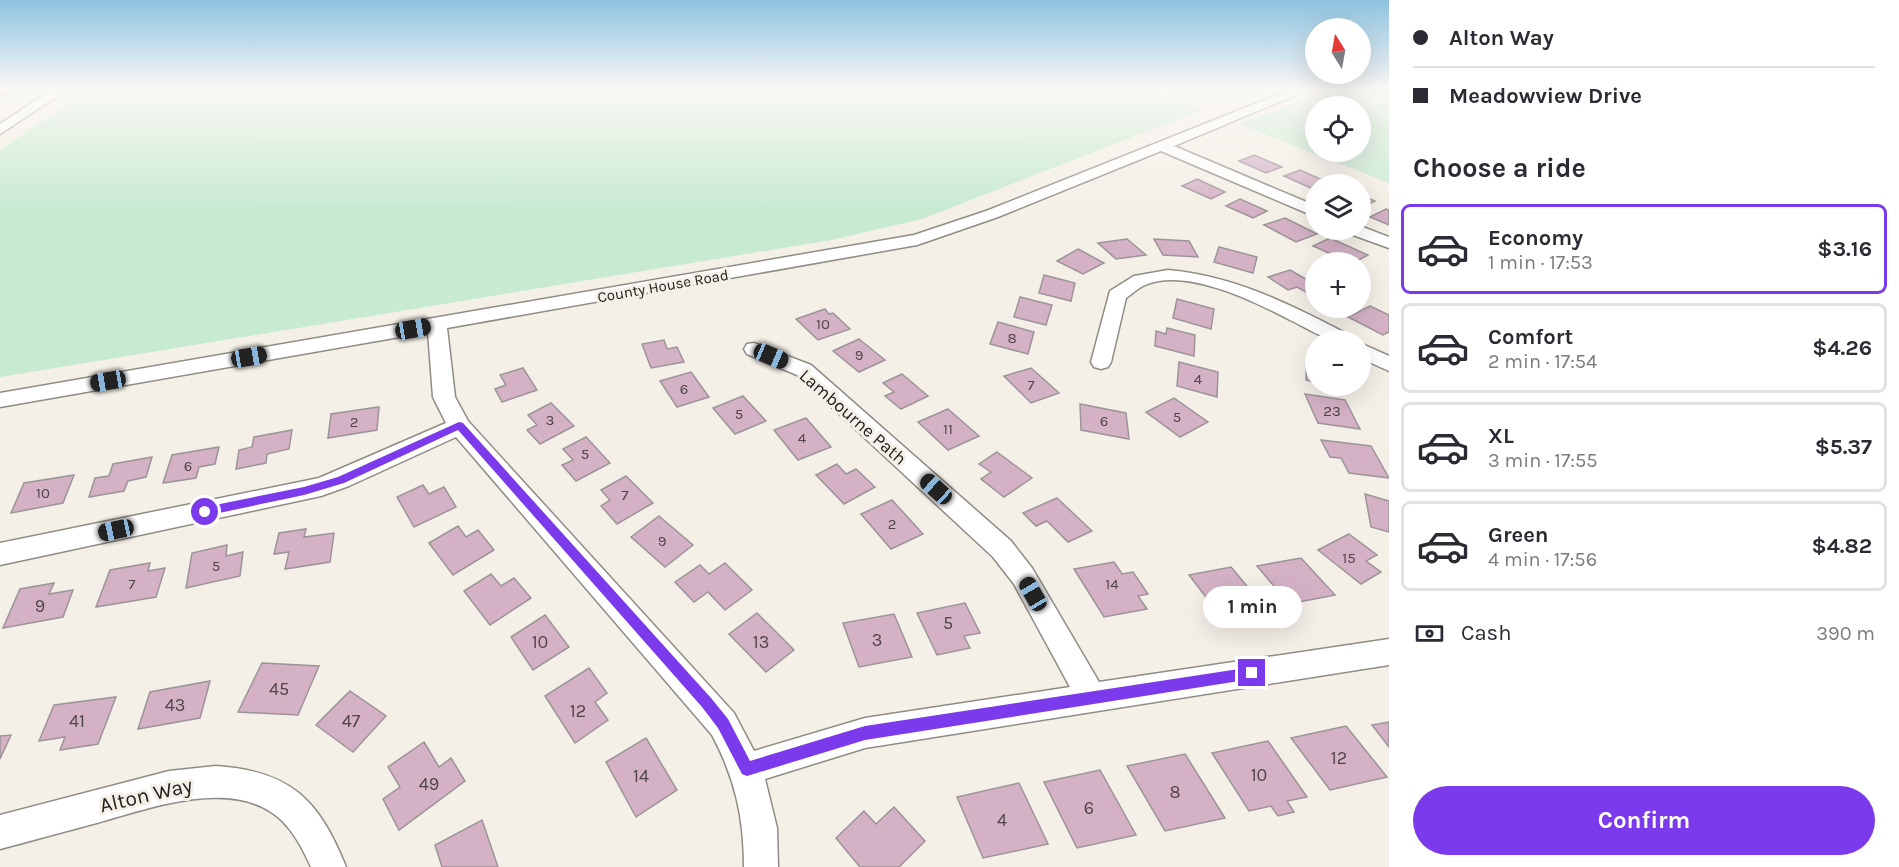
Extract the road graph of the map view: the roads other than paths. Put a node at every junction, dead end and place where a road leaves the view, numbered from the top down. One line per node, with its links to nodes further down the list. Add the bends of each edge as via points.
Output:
1 (1202, 129): 2 (street, County House Road)
2 (1161, 146): 3 (street); 6 (street, County House Road, via 983,218 917,240)
3 (1305, 207)
4 (1371, 236): 5 (street)
5 (1389, 243)
6 (437, 325): 12 (street, County House Road); 13 (street, via 444,397)
7 (1324, 330): 10 (street, via 1233,287 1201,279 1158,277 1133,283 1117,295)
8 (754, 349): 16 (street, Lambourne Path, via 804,370 1002,549 1023,576)
9 (1371, 355): 11 (street)
10 (1101, 362)
11 (1389, 364)
12 (0, 399)
13 (459, 426): 14 (street, via 321,487); 17 (street, via 723,723)
14 (0, 554)
15 (1389, 652): 16 (street)
16 (1092, 698): 17 (street, via 865,733)
17 (747, 769): 20 (street, via 762,838)
18 (0, 832): 19 (street, Alton Way, via 181,785 242,784 266,791 295,811)
19 (329, 867)
20 (761, 867)

